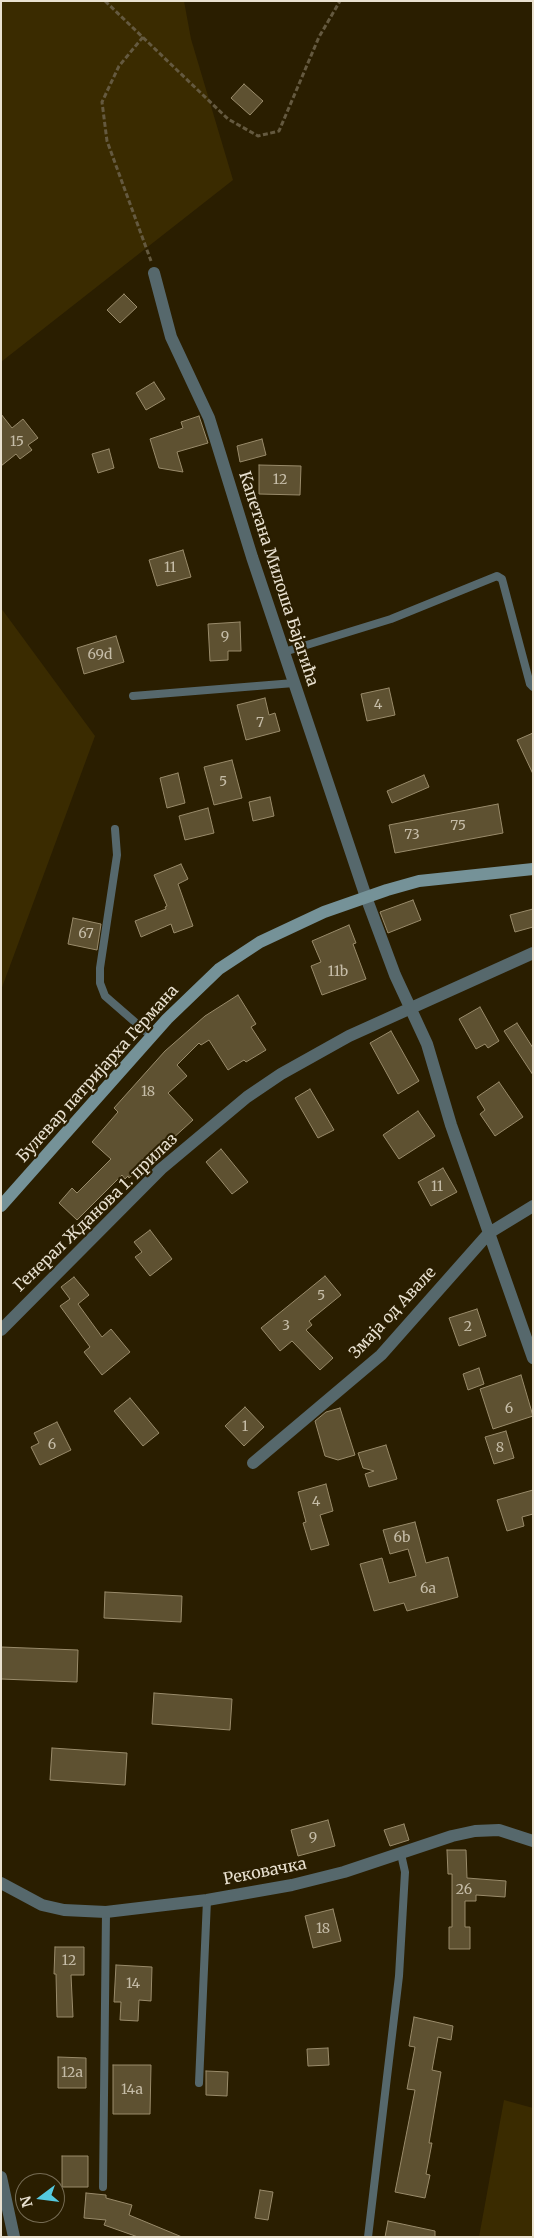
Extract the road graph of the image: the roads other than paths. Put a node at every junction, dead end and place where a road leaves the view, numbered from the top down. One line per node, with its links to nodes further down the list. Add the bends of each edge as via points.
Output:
1 (154, 273): 2 (street, Капетана Милоша Бајагића, via 171,337 209,418)
2 (284, 652): 3 (street, Капетана Милоша Бајагића); 4 (lane, via 391,619 497,576 502,579)
3 (294, 683): 5 (lane); 8 (street, Капетана Милоша Бајагића)
4 (533, 687)
5 (133, 696)
6 (115, 829): 11 (lane, via 117,855 100,983 105,996)
7 (533, 869): 8 (main road, Булевар патријарха Германа, via 419,881)
8 (366, 897): 10 (street, Капетана Милоша Бајагића); 11 (main road, Булевар патријарха Германа, via 324,912 260,942 219,969)
9 (533, 953): 10 (street, Генерал Жданова 1. прилаз)
10 (410, 1008): 14 (street, Капетана Милоша Бајагића, via 429,1050); 15 (street, Генерал Жданова 1. прилаз, via 349,1036 281,1074 218,1120 160,1169)
11 (150, 1036): 12 (main road, Булевар патријарха Германа)
12 (1, 1206)
13 (533, 1206): 14 (street, Змаја од Авале)
14 (489, 1234): 16 (street, Капетана Милоша Бајагића); 17 (street, Змаја од Авале, via 380,1355)
15 (1, 1330)
16 (533, 1358)
17 (253, 1462)
18 (533, 1841): 19 (street, Рековачка, via 499,1830 475,1832 452,1836)
19 (401, 1854): 21 (street, Рековачка, via 292,1885); 27 (lane, via 405,1872 399,1976)
20 (1, 1883): 22 (street, Рековачка, via 42,1904 64,1910)
21 (207, 1900): 22 (street, Рековачка); 23 (lane)
22 (106, 1912): 25 (lane)
23 (199, 2084)
24 (1, 2176): 26 (street)
25 (103, 2187)
26 (14, 2237)
27 (368, 2237)

